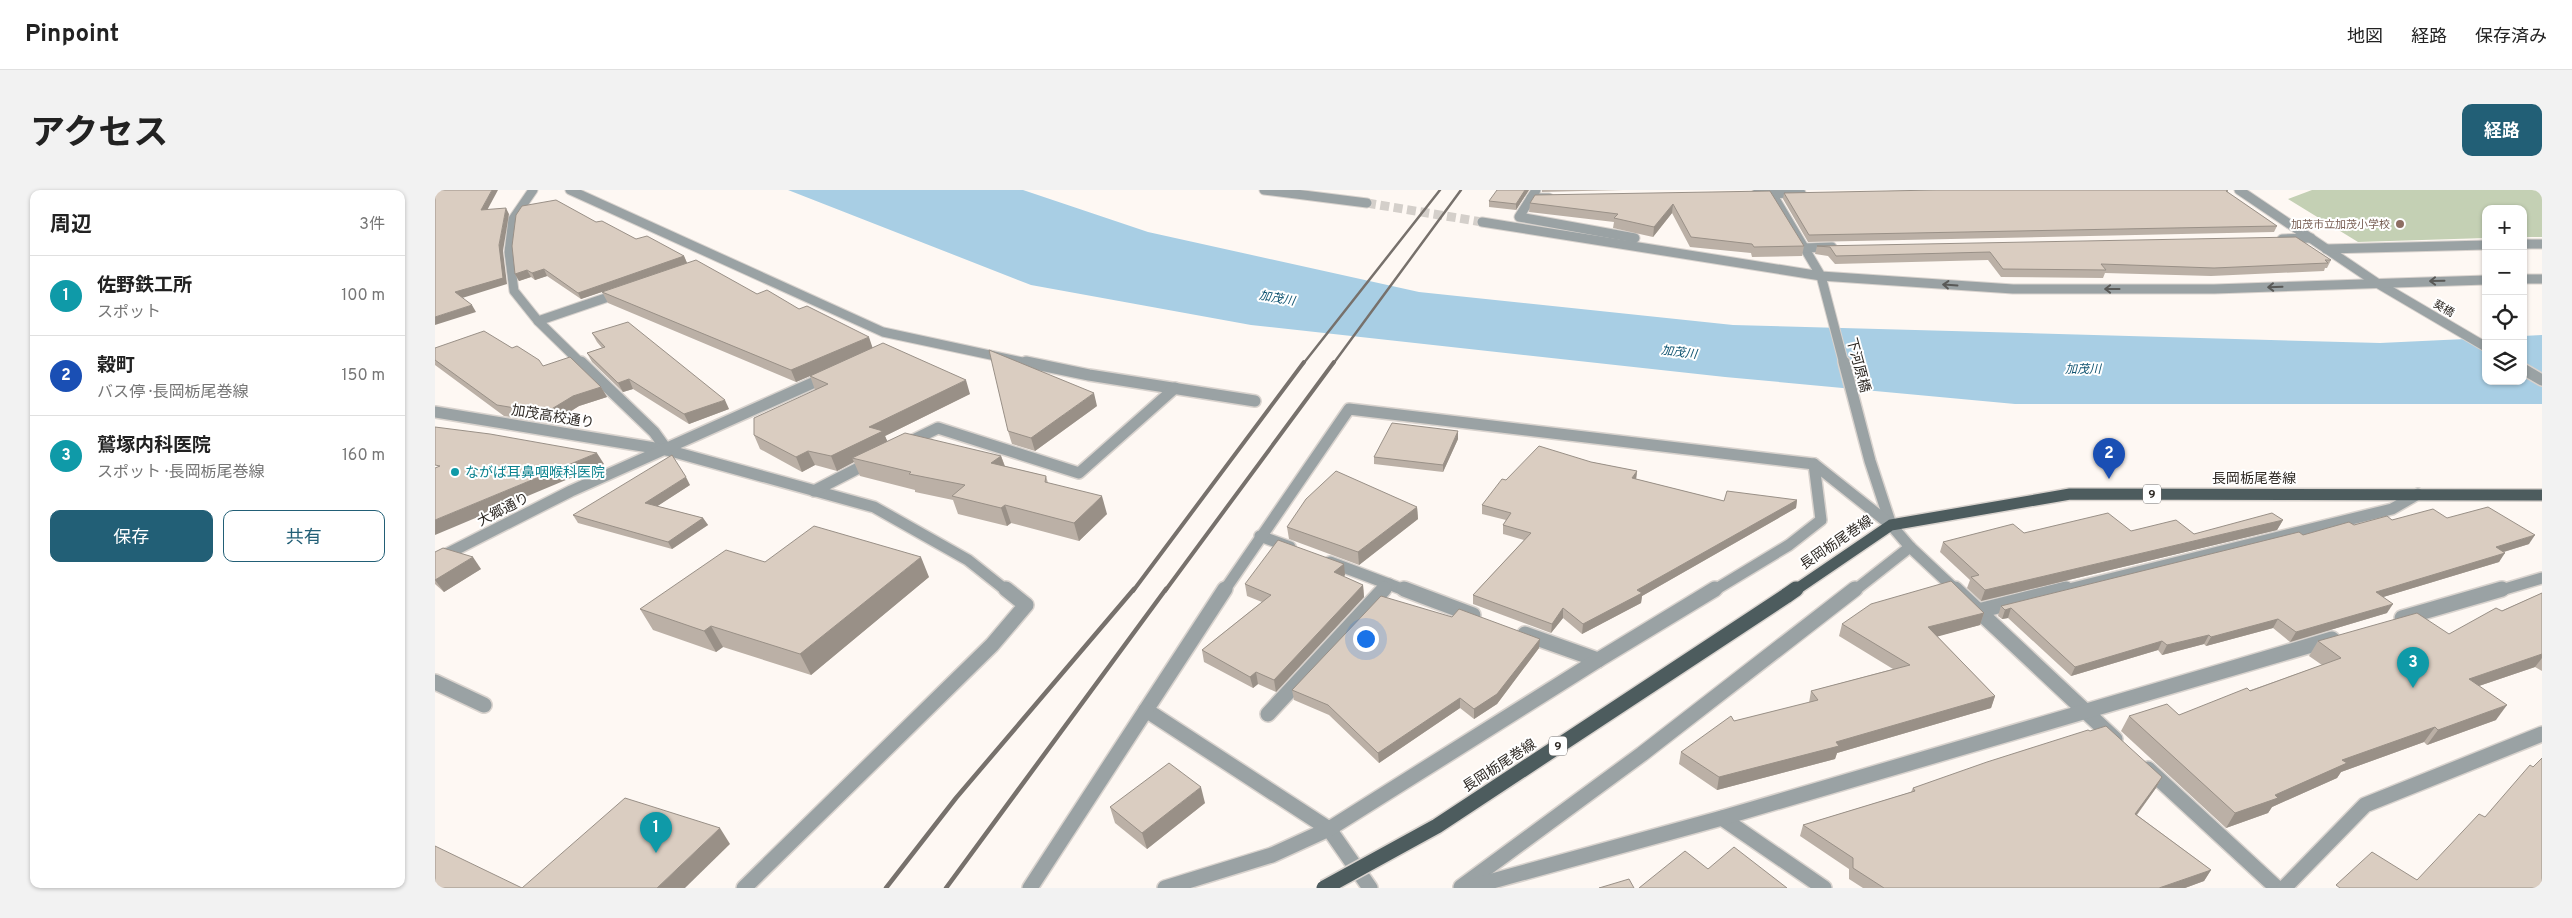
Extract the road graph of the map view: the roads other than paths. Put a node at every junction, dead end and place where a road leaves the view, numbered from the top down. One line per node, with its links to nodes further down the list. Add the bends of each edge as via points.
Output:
1 (533, 190): 30 (street, via 513,219 509,252 514,291)
2 (570, 190): 9 (street)
3 (1264, 190): 11 (street)
4 (2239, 190): 13 (street, 葵橋)
5 (1771, 192): 6 (street); 8 (street); 19 (street, 下河原橋)
6 (1812, 193)
7 (1533, 194): 10 (street); 21 (street, via 1519,217 1669,244)
8 (1743, 194)
9 (591, 195): 22 (street)
10 (1560, 198)
11 (1367, 203)
12 (1482, 222): 21 (street)
13 (2311, 238): 14 (street); 20 (street, 葵橋)
14 (2271, 239)
15 (2527, 244): 16 (street)
16 (2542, 244)
17 (2482, 245): 20 (street)
18 (1844, 247): 19 (street)
19 (1804, 248): 24 (street, 下河原橋)
20 (2326, 249): 28 (street, 葵橋)
21 (1682, 254): 24 (street)
22 (719, 258): 23 (street); 31 (street, via 883,332)
23 (701, 264)
24 (1821, 276): 28 (street, one-way to 24, via 2214,289 2013,289); 45 (street, 下河原橋, via 1870,461)
25 (2542, 278): 26 (street)
26 (2527, 279)
27 (2482, 280): 28 (street, one-way to 28)
28 (2377, 283): 32 (street, 葵橋)
29 (628, 290): 30 (street)
30 (538, 321): 40 (street, via 654,432)
31 (911, 339): 33 (street); 37 (street, via 1089,375)
32 (2482, 345)
33 (893, 348)
34 (2527, 371): 36 (street)
35 (839, 372): 40 (street, 大郷通り)
36 (2542, 380)
37 (1175, 388): 38 (street); 42 (street, via 1079,473 938,428)
38 (1255, 401)
39 (435, 412): 40 (street, 加茂高校通り)
40 (667, 450): 42 (street, 加茂高校通り); 48 (street, 大郷通り, via 571,491)
41 (1814, 464): 45 (street); 46 (street, via 1349,410); 56 (street, via 1821,520 1789,545)
42 (814, 491): 65 (street, 加茂高校通り, via 874,507 915,528 968,560 1027,605 992,644)
43 (2418, 494): 44 (main road, 長岡栃尾巻線 / 9); 45 (main road, 長岡栃尾巻線 / 9, via 2070,494); 51 (street, via 2392,509)
44 (2542, 495)
45 (1891, 525): 47 (street); 68 (main road, 長岡栃尾巻線 / 9, bridge, via 1437,826)
46 (1260, 536): 50 (street); 59 (street)
47 (1910, 547): 51 (street); 70 (street, via 1642,754)
48 (435, 560)
49 (2539, 582): 53 (street)
50 (1389, 584): 52 (street); 61 (street)
51 (1978, 611): 60 (street)
52 (1489, 621)
53 (2389, 622)
54 (1516, 630): 56 (street)
55 (2341, 636): 60 (street)
56 (1598, 660): 64 (street)
57 (435, 682): 58 (street)
58 (483, 705)
59 (1147, 710): 64 (street); 66 (street)
60 (2085, 710): 63 (street); 73 (street)
61 (1268, 714)
62 (2542, 734): 74 (street, via 2365,805)
63 (1722, 818): 71 (street); 72 (street)
64 (1329, 829): 67 (street, via 1272,855); 69 (street)
65 (744, 888)
66 (1030, 888)
67 (1165, 888)
68 (1325, 888)
69 (1370, 888)
70 (1459, 888)
71 (1467, 888)
72 (1824, 888)
73 (2277, 888)
74 (2284, 888)

